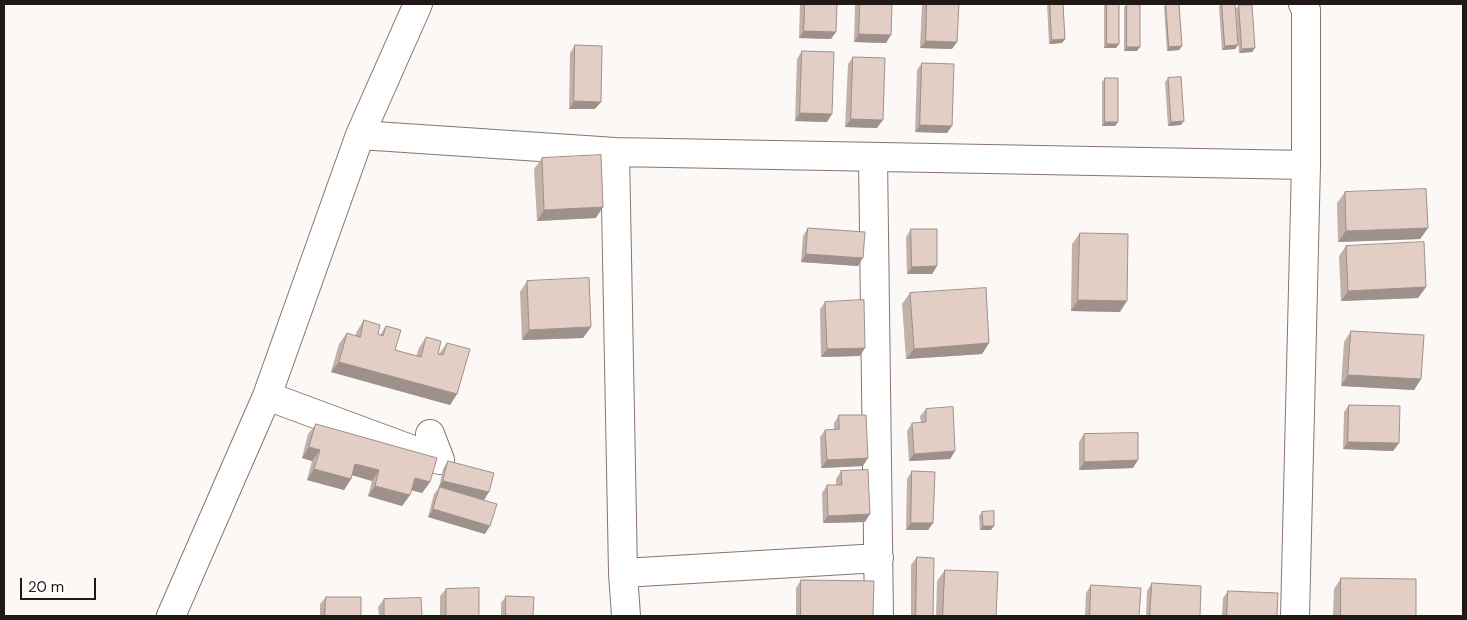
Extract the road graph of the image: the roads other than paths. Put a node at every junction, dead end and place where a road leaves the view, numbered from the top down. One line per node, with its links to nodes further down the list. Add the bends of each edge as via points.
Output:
1 (418, 4): 3 (street)
2 (1303, 4): 6 (street, via 1306,10)
3 (360, 135): 4 (street); 7 (street)
4 (615, 152): 5 (street); 10 (street)
5 (873, 157): 6 (street); 9 (street)
6 (1306, 165): 14 (street)
7 (267, 396): 8 (street, via 440,460); 11 (street)
8 (430, 434)
9 (879, 558): 10 (street); 13 (street)
10 (623, 573): 12 (street)
11 (170, 616)
12 (626, 616)
13 (879, 616)
14 (1295, 616)

